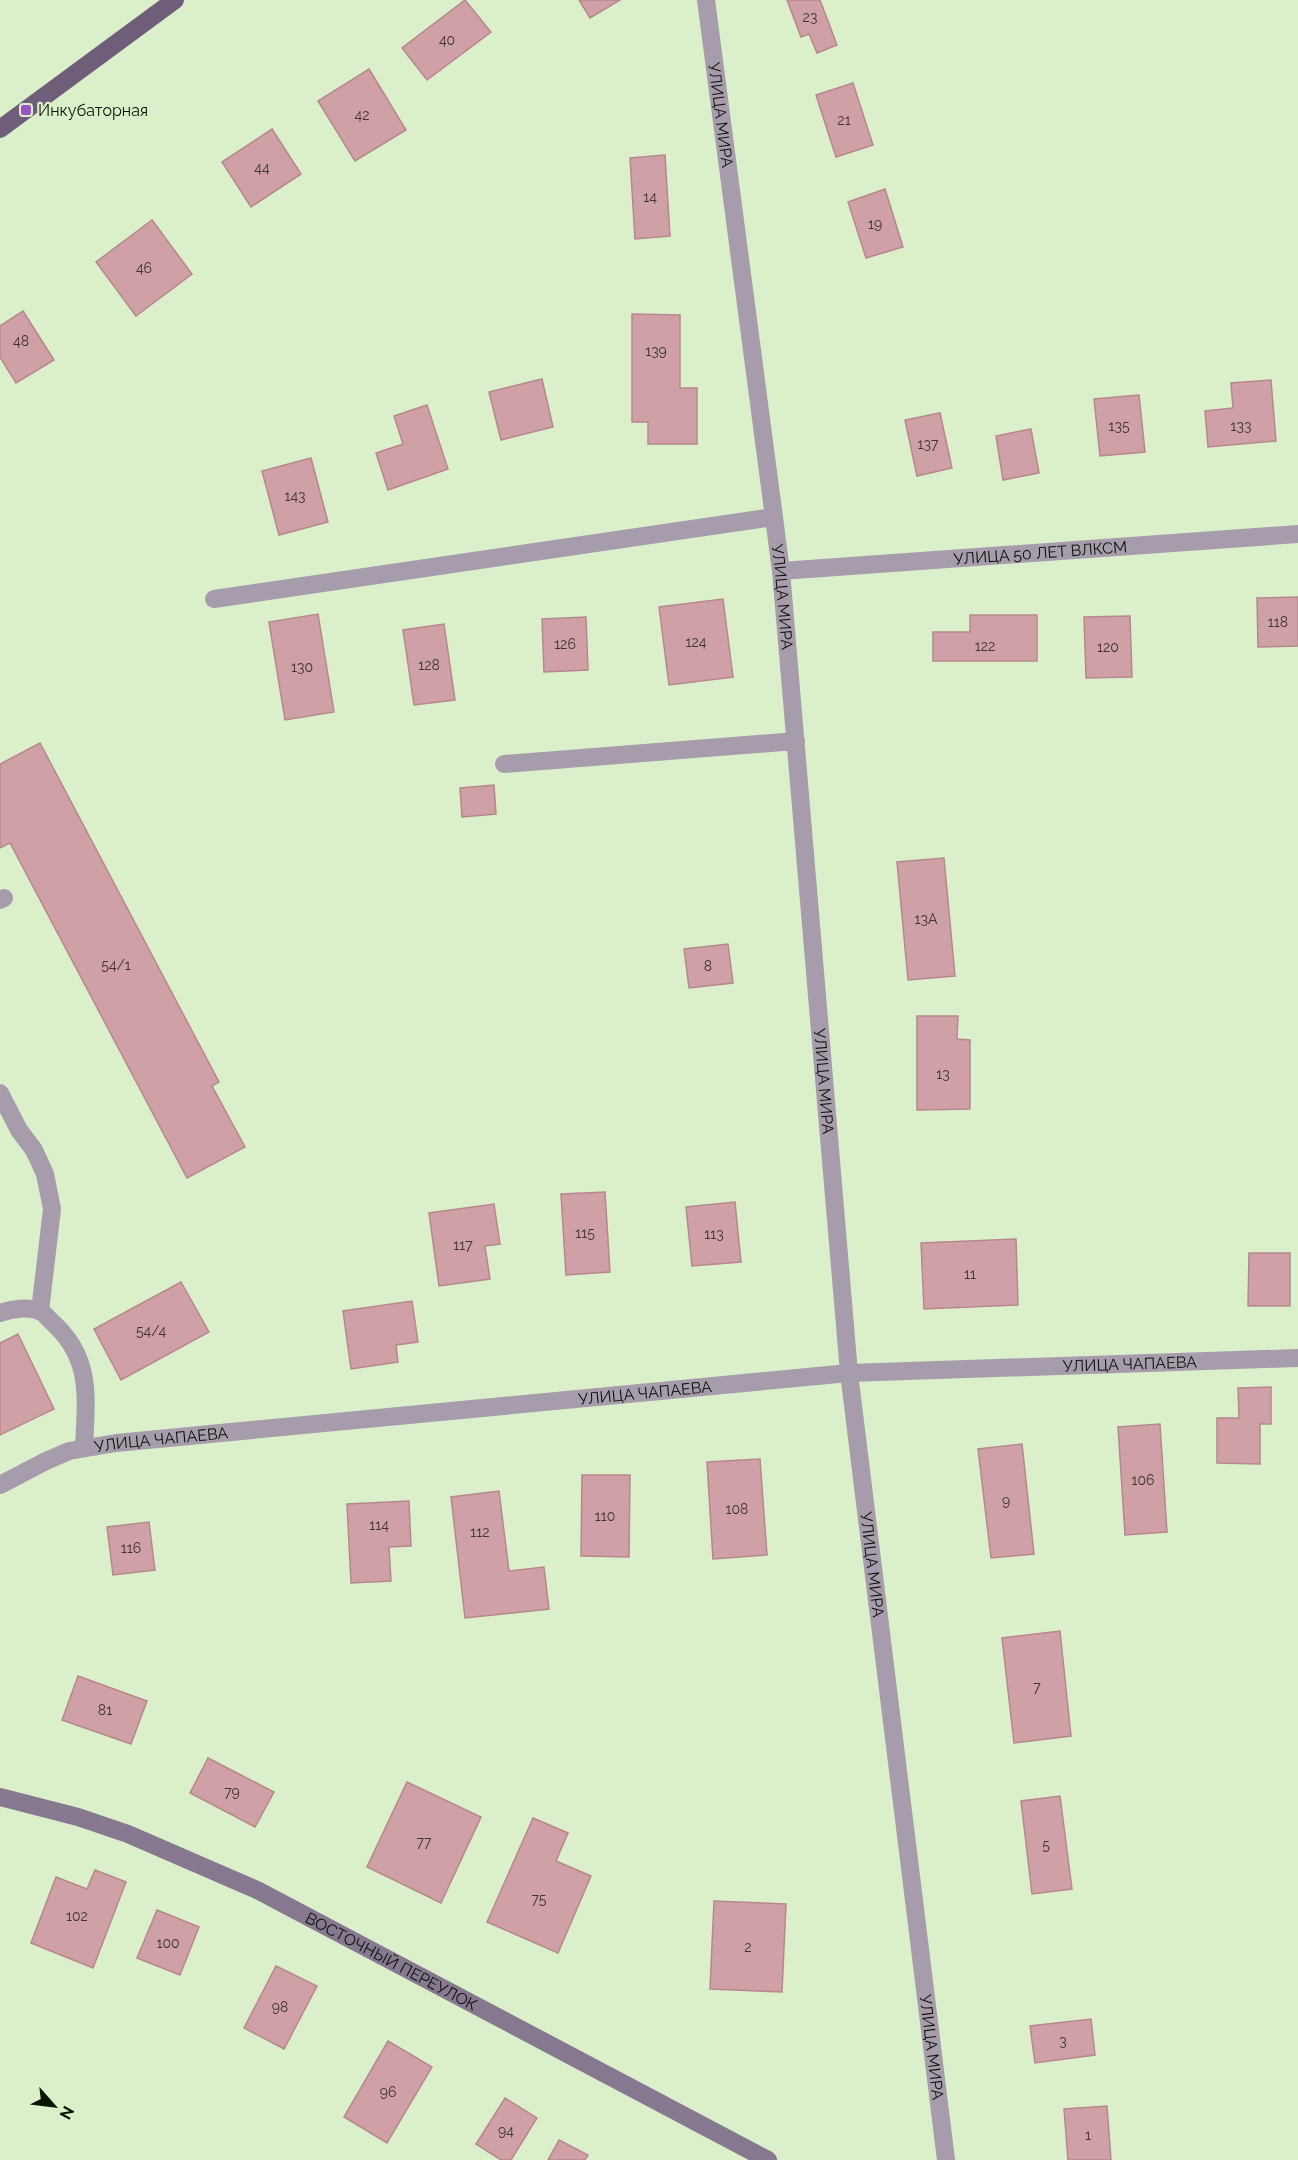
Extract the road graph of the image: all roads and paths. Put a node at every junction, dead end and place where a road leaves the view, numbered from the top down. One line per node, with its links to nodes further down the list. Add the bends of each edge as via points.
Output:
1 (175, 0): 3 (main road)
2 (706, 0): 4 (street, УЛИЦА МИРА)
3 (0, 129)
4 (774, 518): 6 (street, УЛИЦА МИРА); 7 (street)
5 (1298, 534): 6 (street, УЛИЦА 50 ЛЕТ ВЛКСМ)
6 (781, 571): 8 (street, УЛИЦА МИРА)
7 (214, 599)
8 (796, 741): 9 (street); 14 (street, УЛИЦА МИРА)
9 (504, 764)
10 (0, 1093): 11 (street, via 45,1174 52,1209)
11 (40, 1311): 12 (street, via 13,1309); 15 (street, via 67,1334 81,1361 86,1398)
12 (0, 1313)
13 (1298, 1358): 14 (street, УЛИЦА ЧАПАЕВА)
14 (849, 1373): 15 (street, УЛИЦА ЧАПАЕВА); 19 (street, УЛИЦА МИРА)
15 (84, 1449): 16 (street, УЛИЦА ЧАПАЕВА, via 69,1451)
16 (0, 1485)
17 (0, 1797): 18 (street, ВОСТОЧНЫЙ ПЕРЕУЛОК, via 128,1834 257,1890)
18 (768, 2160)
19 (946, 2160)

